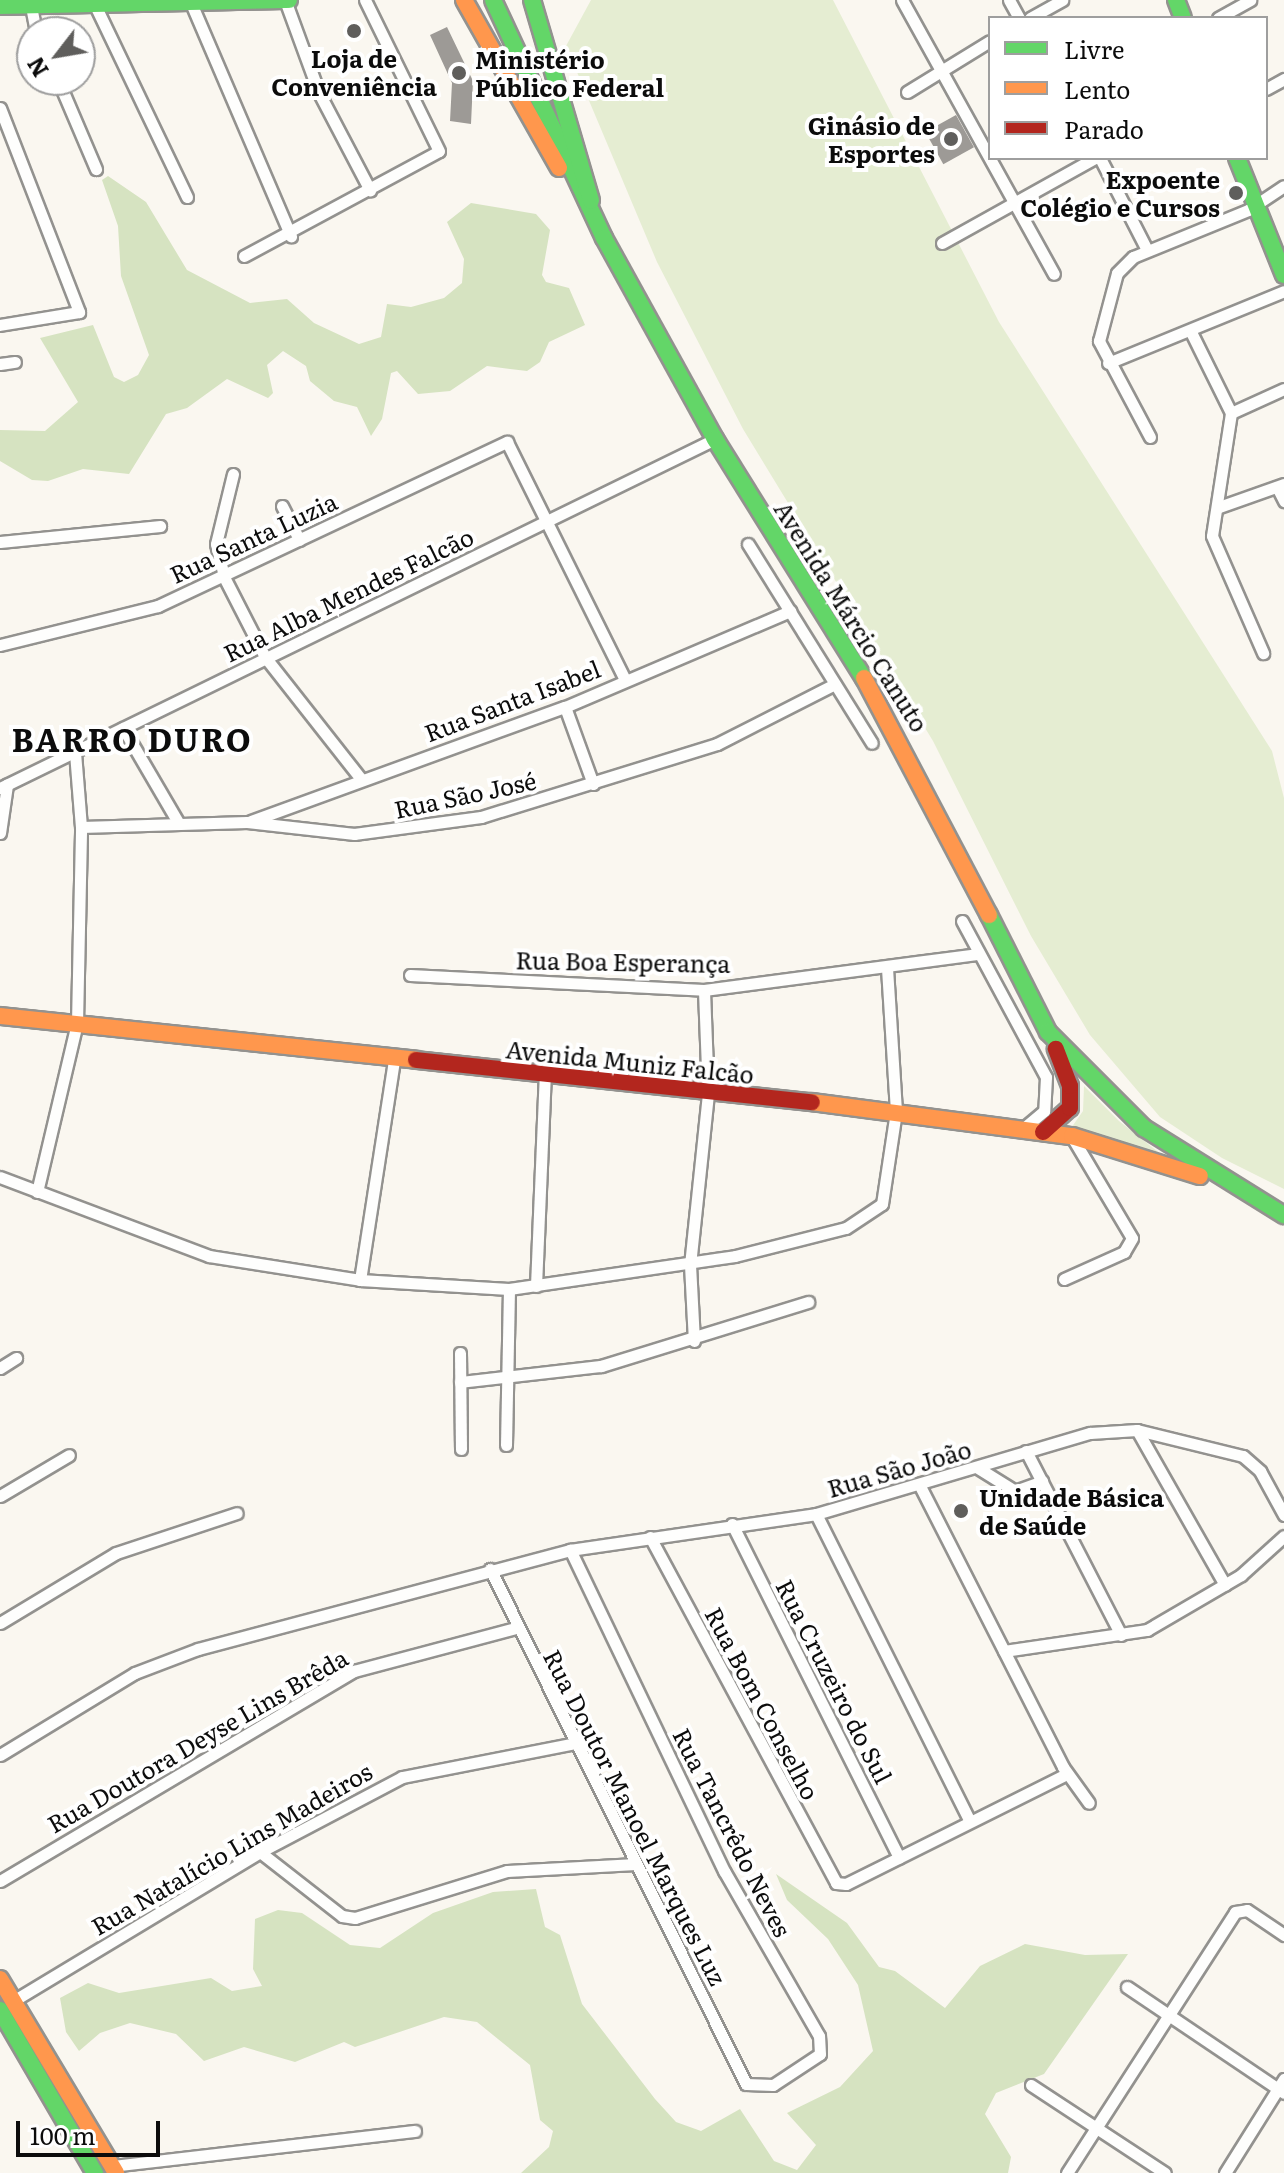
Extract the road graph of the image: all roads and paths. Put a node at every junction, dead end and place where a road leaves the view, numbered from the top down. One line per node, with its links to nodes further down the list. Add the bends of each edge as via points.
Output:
1 (287, 0): 10 (main road); 25 (street, via 319,93)
2 (365, 0): 25 (street, via 439,151)
3 (464, 0): 31 (main road)
4 (493, 0): 29 (main road, Avenida Márcio Canuto)
5 (532, 0): 29 (main road)
6 (902, 0): 16 (street)
7 (1062, 0): 13 (street)
8 (1250, 0): 14 (street)
9 (30, 2): 11 (main road); 12 (main road)
10 (191, 3): 11 (main road); 30 (street)
11 (95, 5): 26 (street)
12 (0, 6)
13 (1034, 16)
14 (1222, 16)
15 (988, 42): 16 (street)
16 (940, 70): 17 (street); 27 (street)
17 (907, 92)
18 (65, 96): 23 (street)
19 (0, 108): 38 (street, via 78,315)
20 (1093, 160): 27 (street)
21 (1098, 160): 33 (street)
22 (1238, 160): 28 (main road)
23 (96, 169)
24 (1284, 186): 28 (street)
25 (370, 190): 30 (street)
26 (187, 197)
27 (1011, 204): 32 (street); 35 (street)
28 (1256, 204): 33 (street); 36 (main road)
29 (594, 217): 31 (main road, Avenida Márcio Canuto)
30 (291, 236): 34 (street)
31 (604, 238): 46 (main road, Avenida Márcio Canuto)
32 (942, 243)
33 (1147, 250): 41 (street, via 1117,273 1099,341)
34 (244, 256)
35 (1054, 274)
36 (1284, 275)
37 (1284, 291): 39 (street)
38 (0, 325)
39 (1191, 332): 41 (street); 44 (street)
40 (15, 362): 42 (street)
41 (1108, 363): 45 (street)
42 (0, 364)
43 (1284, 389): 44 (street)
44 (1231, 413): 51 (street)
45 (1150, 437)
46 (715, 439): 52 (street, Rua Alba Mendes Falcão); 82 (main road, Avenida Márcio Canuto, via 896,730)
47 (233, 474): 57 (street, via 216,544)
48 (1280, 485): 49 (street); 51 (street)
49 (1284, 501)
50 (282, 506): 54 (street)
51 (1219, 507): 60 (street, via 1214,543)
52 (550, 522): 54 (street, Rua Santa Luzia, via 507,442); 61 (street, Rua Alba Mendes Falcão); 62 (street)
53 (160, 526): 55 (street)
54 (299, 540): 57 (street, Rua Santa Luzia)
55 (0, 542)
56 (748, 544): 58 (street)
57 (224, 577): 59 (street, Rua Santa Luzia, via 158,606); 61 (street)
58 (790, 611): 62 (street, Rua Santa Isabel); 63 (street)
59 (0, 645)
60 (1263, 653)
61 (265, 657): 65 (street, Rua Alba Mendes Falcão); 68 (street)
62 (625, 680): 64 (street, Rua Santa Isabel)
63 (835, 684): 66 (street); 69 (street, Rua São José, via 738,735)
64 (565, 707): 68 (street, Rua Santa Isabel); 69 (street)
65 (123, 728): 67 (street, Rua Alba Mendes Falcão); 71 (street)
66 (872, 743)
67 (75, 753): 70 (street, Rua Alba Mendes Falcão); 73 (street)
68 (361, 779): 72 (street, Rua Santa Isabel)
69 (593, 784): 72 (street, Rua São José, via 521,808 385,833)
70 (3, 787): 74 (street)
71 (178, 822): 72 (street, Rua São José); 73 (street, Rua São José)
72 (247, 822)
73 (81, 827): 81 (street)
74 (0, 833)
75 (962, 921): 76 (street)
76 (977, 954): 77 (street, Rua Boa Esperança); 87 (street, via 1046,1077 1044,1111)
77 (887, 969): 79 (street, Rua Boa Esperança); 86 (street)
78 (410, 975): 79 (street, Rua Boa Esperança)
79 (704, 990): 85 (street)
80 (0, 1016): 81 (main road, Avenida Muniz Falcão)
81 (77, 1023): 83 (main road, Avenida Muniz Falcão); 91 (street)
82 (1048, 1032): 88 (main road, via 1071,1097 1065,1116); 92 (main road, Avenida Márcio Canuto, via 1112,1103)
83 (394, 1060): 84 (main road, Avenida Muniz Falcão); 96 (street)
84 (545, 1074): 85 (main road, Avenida Muniz Falcão); 97 (street)
85 (708, 1095): 86 (main road, Avenida Muniz Falcão); 94 (street)
86 (896, 1111): 87 (main road, Avenida Muniz Falcão); 94 (street, via 882,1204 873,1216)
87 (1021, 1130): 88 (main road, Avenida Muniz Falcão)
88 (1043, 1132): 89 (main road, Avenida Muniz Falcão)
89 (1072, 1136): 92 (main road, Avenida Muniz Falcão); 95 (street, via 1132,1238 1124,1252)
90 (0, 1177): 91 (street)
91 (37, 1192): 96 (street, via 209,1256)
92 (1245, 1193): 93 (main road)
93 (1284, 1215)
94 (690, 1265): 97 (street); 100 (street)
95 (1064, 1279)
96 (360, 1280): 98 (street)
97 (536, 1286): 98 (street)
98 (509, 1289): 104 (street)
99 (808, 1302): 100 (street)
100 (694, 1341): 104 (street, via 601,1366)
101 (460, 1353): 105 (street)
102 (16, 1358): 103 (street)
103 (0, 1368)
104 (503, 1379): 105 (street); 107 (street)
105 (460, 1382): 108 (street)
106 (1137, 1430): 109 (street, Rua São João, via 1090,1433); 117 (street, Rua São João, via 1249,1459); 123 (street)
107 (506, 1445)
108 (461, 1449)
109 (1026, 1451): 111 (street, Rua São João); 112 (street)
110 (69, 1455): 114 (street)
111 (978, 1468): 112 (street, via 1015,1491); 113 (street, Rua São João)
112 (1042, 1481): 126 (street)
113 (921, 1488): 116 (street, Rua São João); 127 (street)
114 (0, 1496)
115 (237, 1513): 124 (street, via 116,1553)
116 (816, 1514): 118 (street, Rua São João); 132 (street)
117 (1284, 1515)
118 (732, 1524): 120 (street, Rua São João); 134 (street, Rua Cruzeiro do Sul)
119 (1284, 1536): 123 (street)
120 (650, 1537): 121 (street, Rua São João); 134 (street, Rua Bom Conselho, via 831,1879 841,1886)
121 (570, 1550): 122 (street, Rua São João); 142 (street, Rua Tancrêdo Neves, via 724,1871 821,2043 811,2062 773,2085)
122 (490, 1569): 125 (street, Rua Doutor Manoel Marques Luz); 129 (street, Rua São João, via 161,1660)
123 (1225, 1585): 126 (street, via 1147,1630)
124 (0, 1623)
125 (516, 1628): 128 (street, Rua Doutor Manoel Marques Luz); 136 (street, Rua Doutora Deyse Lins Brêda, via 354,1671)
126 (1121, 1635): 127 (street)
127 (1004, 1651): 130 (street)
128 (575, 1743): 133 (street, Rua Natalício Lins Madeiros, via 402,1777); 135 (street, Rua Doutor Manoel Marques Luz)
129 (0, 1755)
130 (1067, 1774): 131 (street); 132 (street)
131 (1089, 1803)
132 (970, 1821): 134 (street)
133 (260, 1852): 135 (street, via 342,1916 355,1918 507,1871); 140 (street, Rua Natalício Lins Madeiros)
134 (899, 1858)
135 (636, 1864): 142 (street, Rua Doutor Manoel Marques Luz)
136 (0, 1881)
137 (1284, 1935): 141 (street, via 1241,1909)
138 (0, 1979): 140 (main road)
139 (1127, 1987): 141 (street)
140 (7, 2005): 145 (main road)
141 (1167, 2014): 144 (street); 146 (street)
142 (746, 2084)
143 (1031, 2085): 146 (street)
144 (1282, 2087): 152 (street)
145 (56, 2089): 148 (main road); 149 (main road)
146 (1095, 2128): 150 (street); 151 (street)
147 (415, 2131): 148 (street)
148 (114, 2170)
149 (95, 2173)
150 (1067, 2173)
151 (1165, 2173)
152 (1225, 2173)

